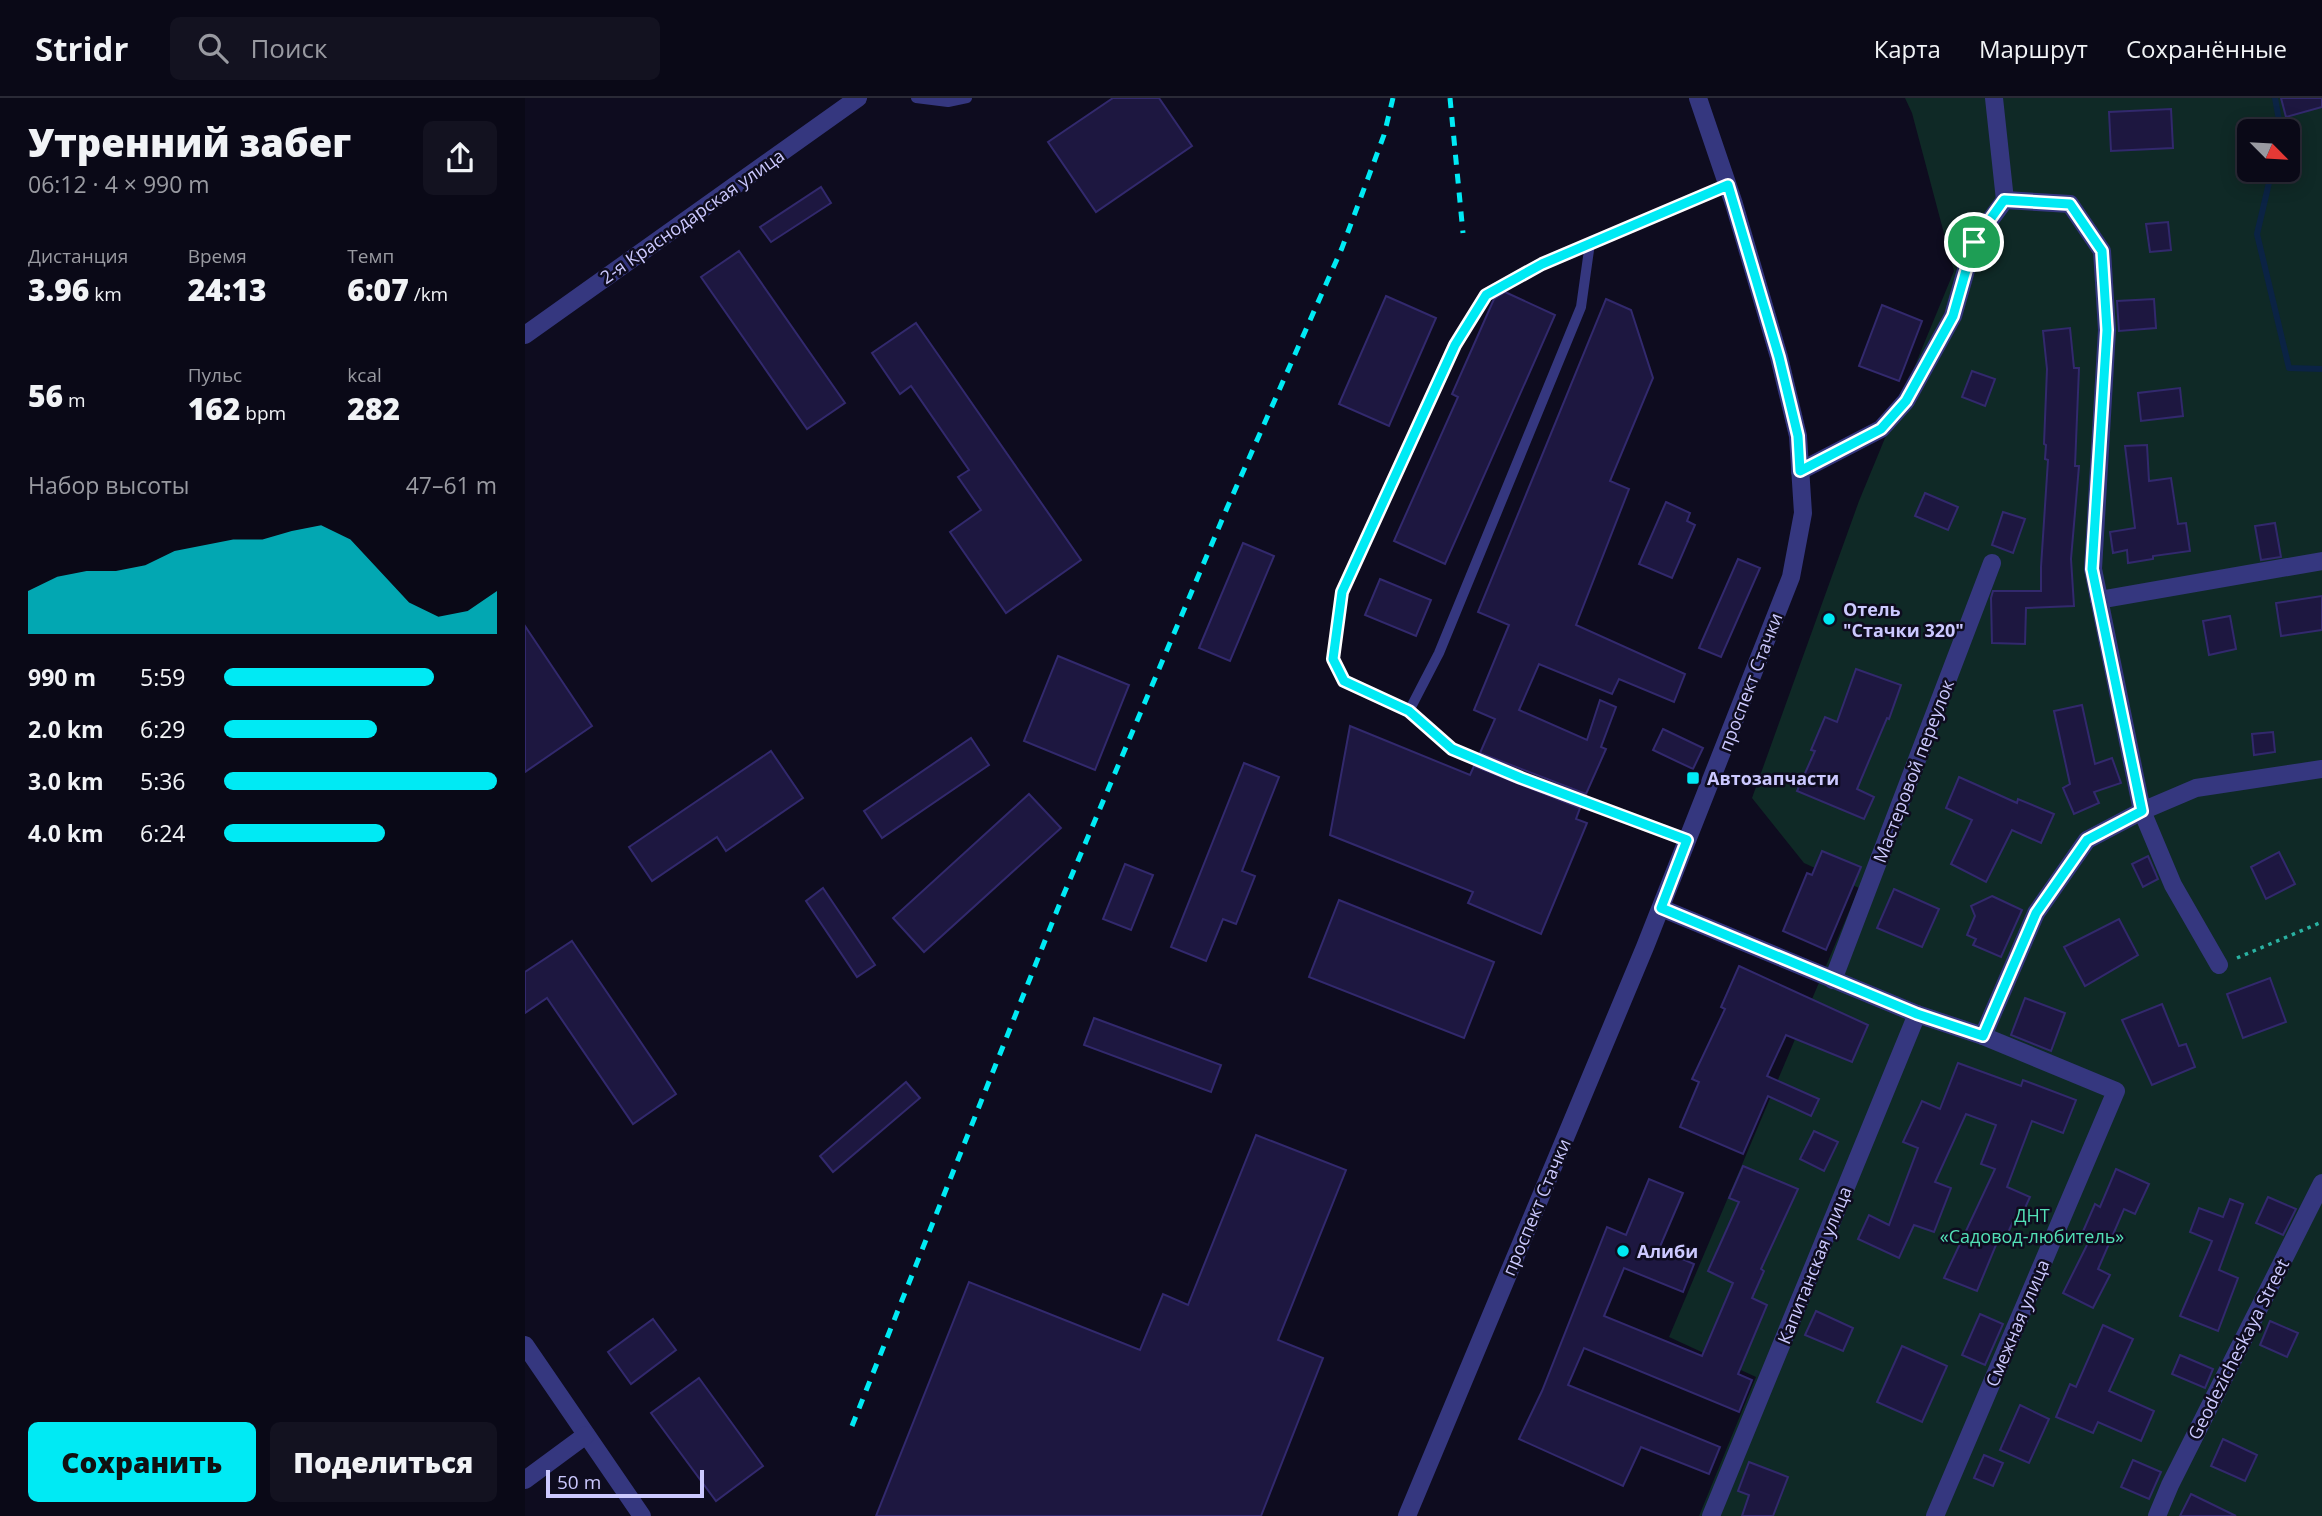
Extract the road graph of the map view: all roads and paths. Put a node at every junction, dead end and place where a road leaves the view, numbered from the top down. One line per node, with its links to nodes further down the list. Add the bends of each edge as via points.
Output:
1 (858, 98): 9 (street, 2-я Краснодарская улица)
2 (916, 98): 3 (lane, via 948,102)
3 (967, 98)
4 (1698, 98): 6 (street, проспект Стачки)
5 (1994, 98): 7 (street)
6 (1728, 185): 8 (lane); 10 (street, проспект Стачки, via 1779,357 1798,436)
7 (2004, 200): 10 (street, via 1974,242 1953,316 1906,401 1881,429); 13 (street, via 2070,204 2102,251 2107,330 2092,569)
8 (1590, 243): 14 (lane, via 1581,307 1439,653); 14 (lane, via 1486,295 1455,345 1342,592 1333,659 1344,681)
9 (525, 335)
10 (1800, 471): 17 (street, проспект Стачки, via 1803,513 1791,577)
11 (2322, 561): 13 (street)
12 (1992, 563): 21 (street, Мастеровой переулок)
13 (2099, 600): 16 (street)
14 (1409, 711): 17 (lane, via 1452,749)
15 (2322, 769): 16 (street, via 2196,788)
16 (2142, 811): 20 (street, via 2173,885); 23 (street, via 2087,840 2036,913)
17 (1687, 840): 18 (street, проспект Стачки)
18 (1661, 908): 21 (street); 29 (street, проспект Стачки)
19 (2322, 922): 20 (path)
20 (2219, 965)
21 (1833, 980): 22 (street)
22 (1917, 1014): 23 (street); 30 (street, Капитанская улица)
23 (1983, 1036): 31 (street, Смежная улица, via 2116,1091)
24 (2322, 1183): 32 (street, Geodezicheskaya Street)
25 (525, 1345): 26 (street)
26 (586, 1435): 27 (street); 28 (street)
27 (525, 1480)
28 (642, 1516)
29 (1407, 1516)
30 (1711, 1516)
31 (1935, 1516)
32 (2157, 1516)

